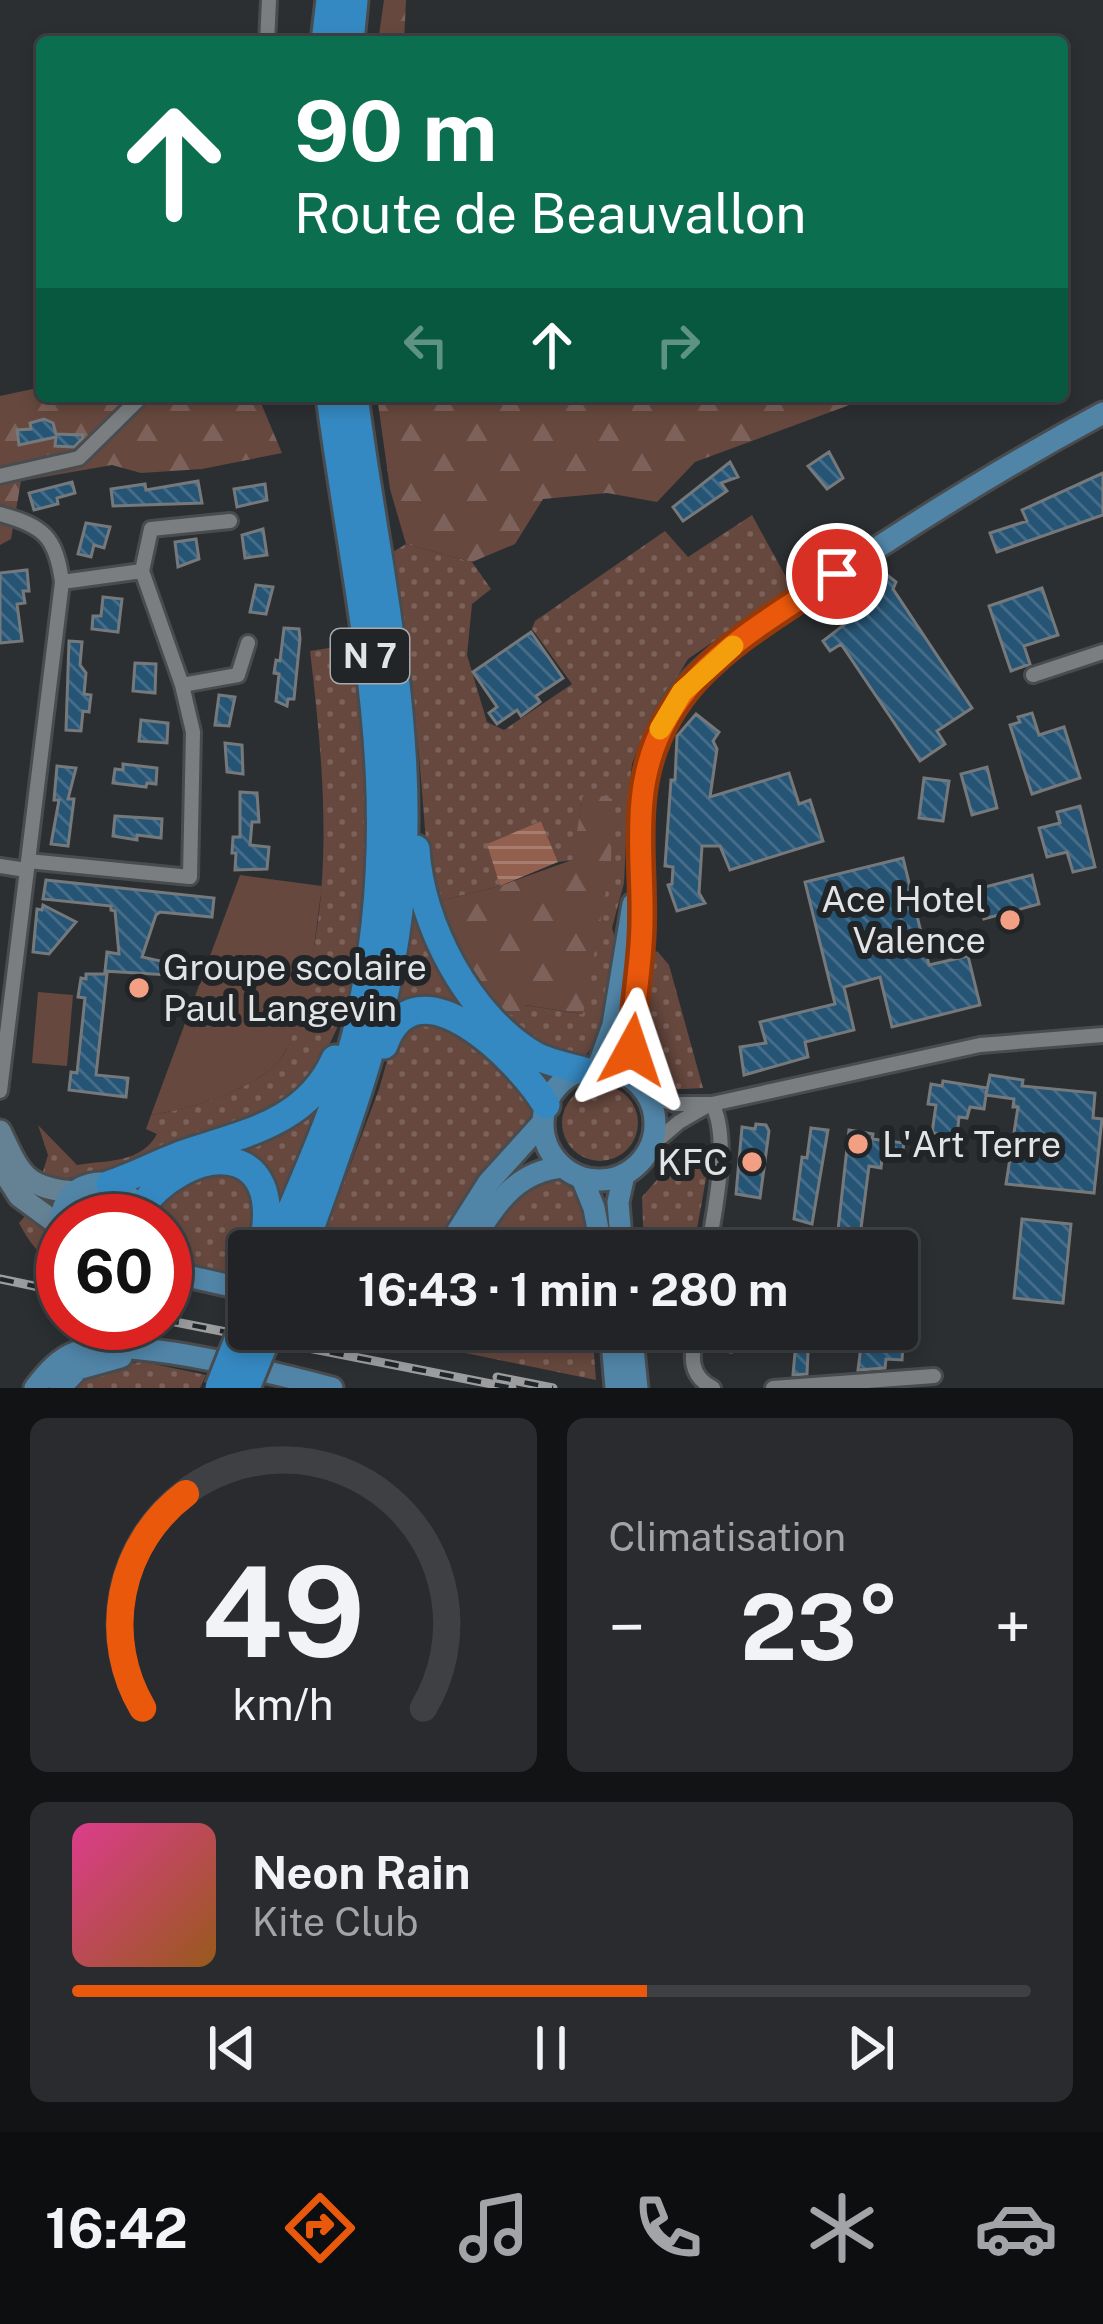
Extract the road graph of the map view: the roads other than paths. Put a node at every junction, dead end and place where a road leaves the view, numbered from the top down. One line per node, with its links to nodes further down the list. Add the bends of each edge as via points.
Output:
1 (269, 0): 4 (street)
2 (330, 0): 5 (highway)
3 (354, 0): 6 (highway)
4 (267, 36)
5 (326, 36)
6 (351, 36)
7 (136, 402): 11 (street, via 80,458)
8 (331, 402): 24 (highway, N 7, via 380,742)
9 (355, 402): 18 (highway, N 7)
10 (1103, 413): 23 (main road, via 947,503 693,679 649,758)
11 (0, 476)
12 (0, 514): 15 (street, via 31,523 57,548)
13 (230, 521): 14 (street, via 151,529)
14 (142, 572): 15 (street); 20 (street)
15 (62, 582): 21 (street)
16 (248, 643): 20 (street, via 238,675)
17 (1103, 652): 19 (street)
18 (395, 666): 26 (highway, N 7, via 412,758 417,863 434,931 508,1036 545,1060); 36 (highway, N 7, via 399,908 371,1054)
19 (1033, 675)
20 (182, 685): 21 (street, via 193,732 190,877)
21 (27, 865): 22 (street); 28 (street)
22 (0, 866)
23 (640, 868): 26 (main road, via 613,1025); 27 (main road, via 632,1032)
24 (378, 917): 37 (highway, N 7, via 334,1064 306,1101 257,1130); 43 (highway, N 7, via 345,1070)
25 (1103, 1035): 29 (street, via 980,1045)
26 (590, 1069): 27 (main road, via 612,1069); 30 (main road, via 566,1078)
27 (642, 1088): 29 (street, via 675,1104); 32 (main road, via 656,1120)
28 (0, 1091)
29 (712, 1104): 32 (street); 49 (street, via 719,1167)
30 (544, 1113): 34 (main road, via 544,1138); 36 (highway, via 522,1072 465,1024 442,1012 412,1012 390,1027); 45 (main road)
31 (0, 1131): 38 (main road, via 30,1182)
32 (651, 1146): 35 (main road)
33 (0, 1166): 41 (main road)
34 (572, 1173): 35 (main road, via 596,1181); 46 (main road, via 541,1169 512,1186); 47 (main road)
35 (624, 1175): 48 (main road)
36 (327, 1182): 44 (highway, N 7)
37 (110, 1184): 38 (main road); 39 (main road)
38 (74, 1192)
39 (127, 1194)
40 (155, 1194): 42 (highway, via 167,1179 211,1162 238,1162 265,1190)
41 (36, 1211)
42 (266, 1230)
43 (282, 1230)
44 (310, 1230)
45 (459, 1230)
46 (480, 1230)
47 (598, 1230)
48 (620, 1230)
49 (711, 1230)
50 (192, 1283): 52 (main road)
51 (192, 1294): 53 (main road)
52 (228, 1300)
53 (228, 1304)
54 (236, 1350): 62 (highway, bridge)
55 (252, 1350): 63 (highway, bridge)
56 (613, 1350): 66 (main road)
57 (633, 1350): 67 (main road)
58 (692, 1350): 68 (street, via 696,1376)
59 (934, 1376): 69 (street)
60 (35, 1388): 65 (main road, via 71,1354 109,1347)
61 (60, 1388): 64 (main road, via 86,1365 135,1356)
62 (216, 1388)
63 (250, 1388)
64 (304, 1388)
65 (332, 1388)
66 (616, 1388)
67 (638, 1388)
68 (713, 1388)
69 (773, 1388)

